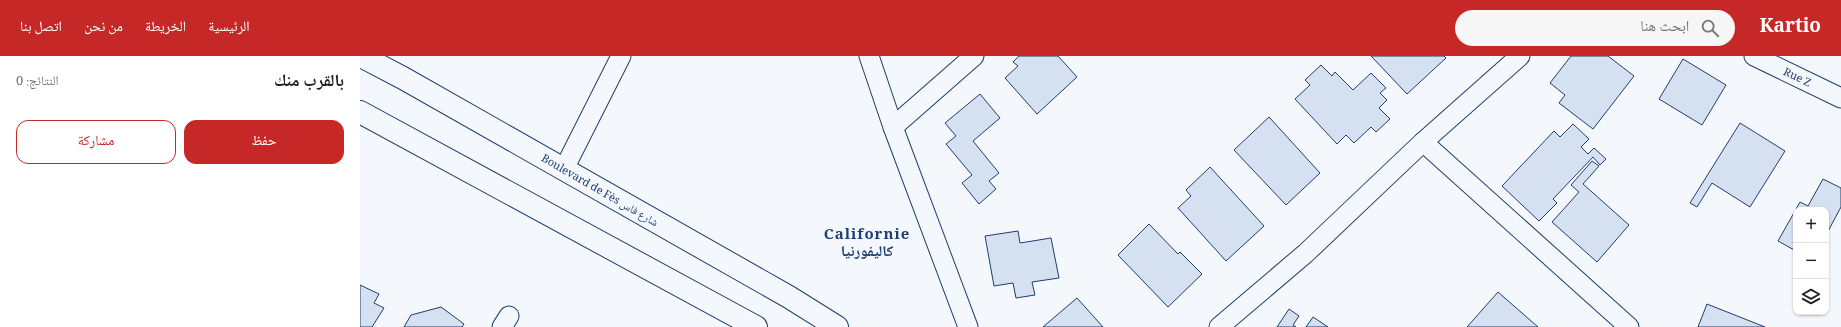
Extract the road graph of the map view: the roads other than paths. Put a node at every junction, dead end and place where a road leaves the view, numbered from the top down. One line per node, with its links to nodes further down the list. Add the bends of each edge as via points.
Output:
1 (361, 56): 11 (main road, Boulevard de Fès شارع فاس)
2 (621, 56): 11 (street)
3 (869, 56): 9 (street)
4 (974, 56): 9 (street)
5 (1520, 56): 10 (street)
6 (1754, 56): 7 (street, Rue Z)
7 (1841, 98)
8 (360, 112): 12 (main road)
9 (893, 127): 14 (street)
10 (1423, 142): 15 (street, via 1306,253); 16 (street)
11 (564, 169): 13 (main road, Boulevard de Fès شارع فاس)
12 (756, 327)
13 (837, 327)
14 (968, 327)
15 (1219, 327)
16 (1629, 327)

